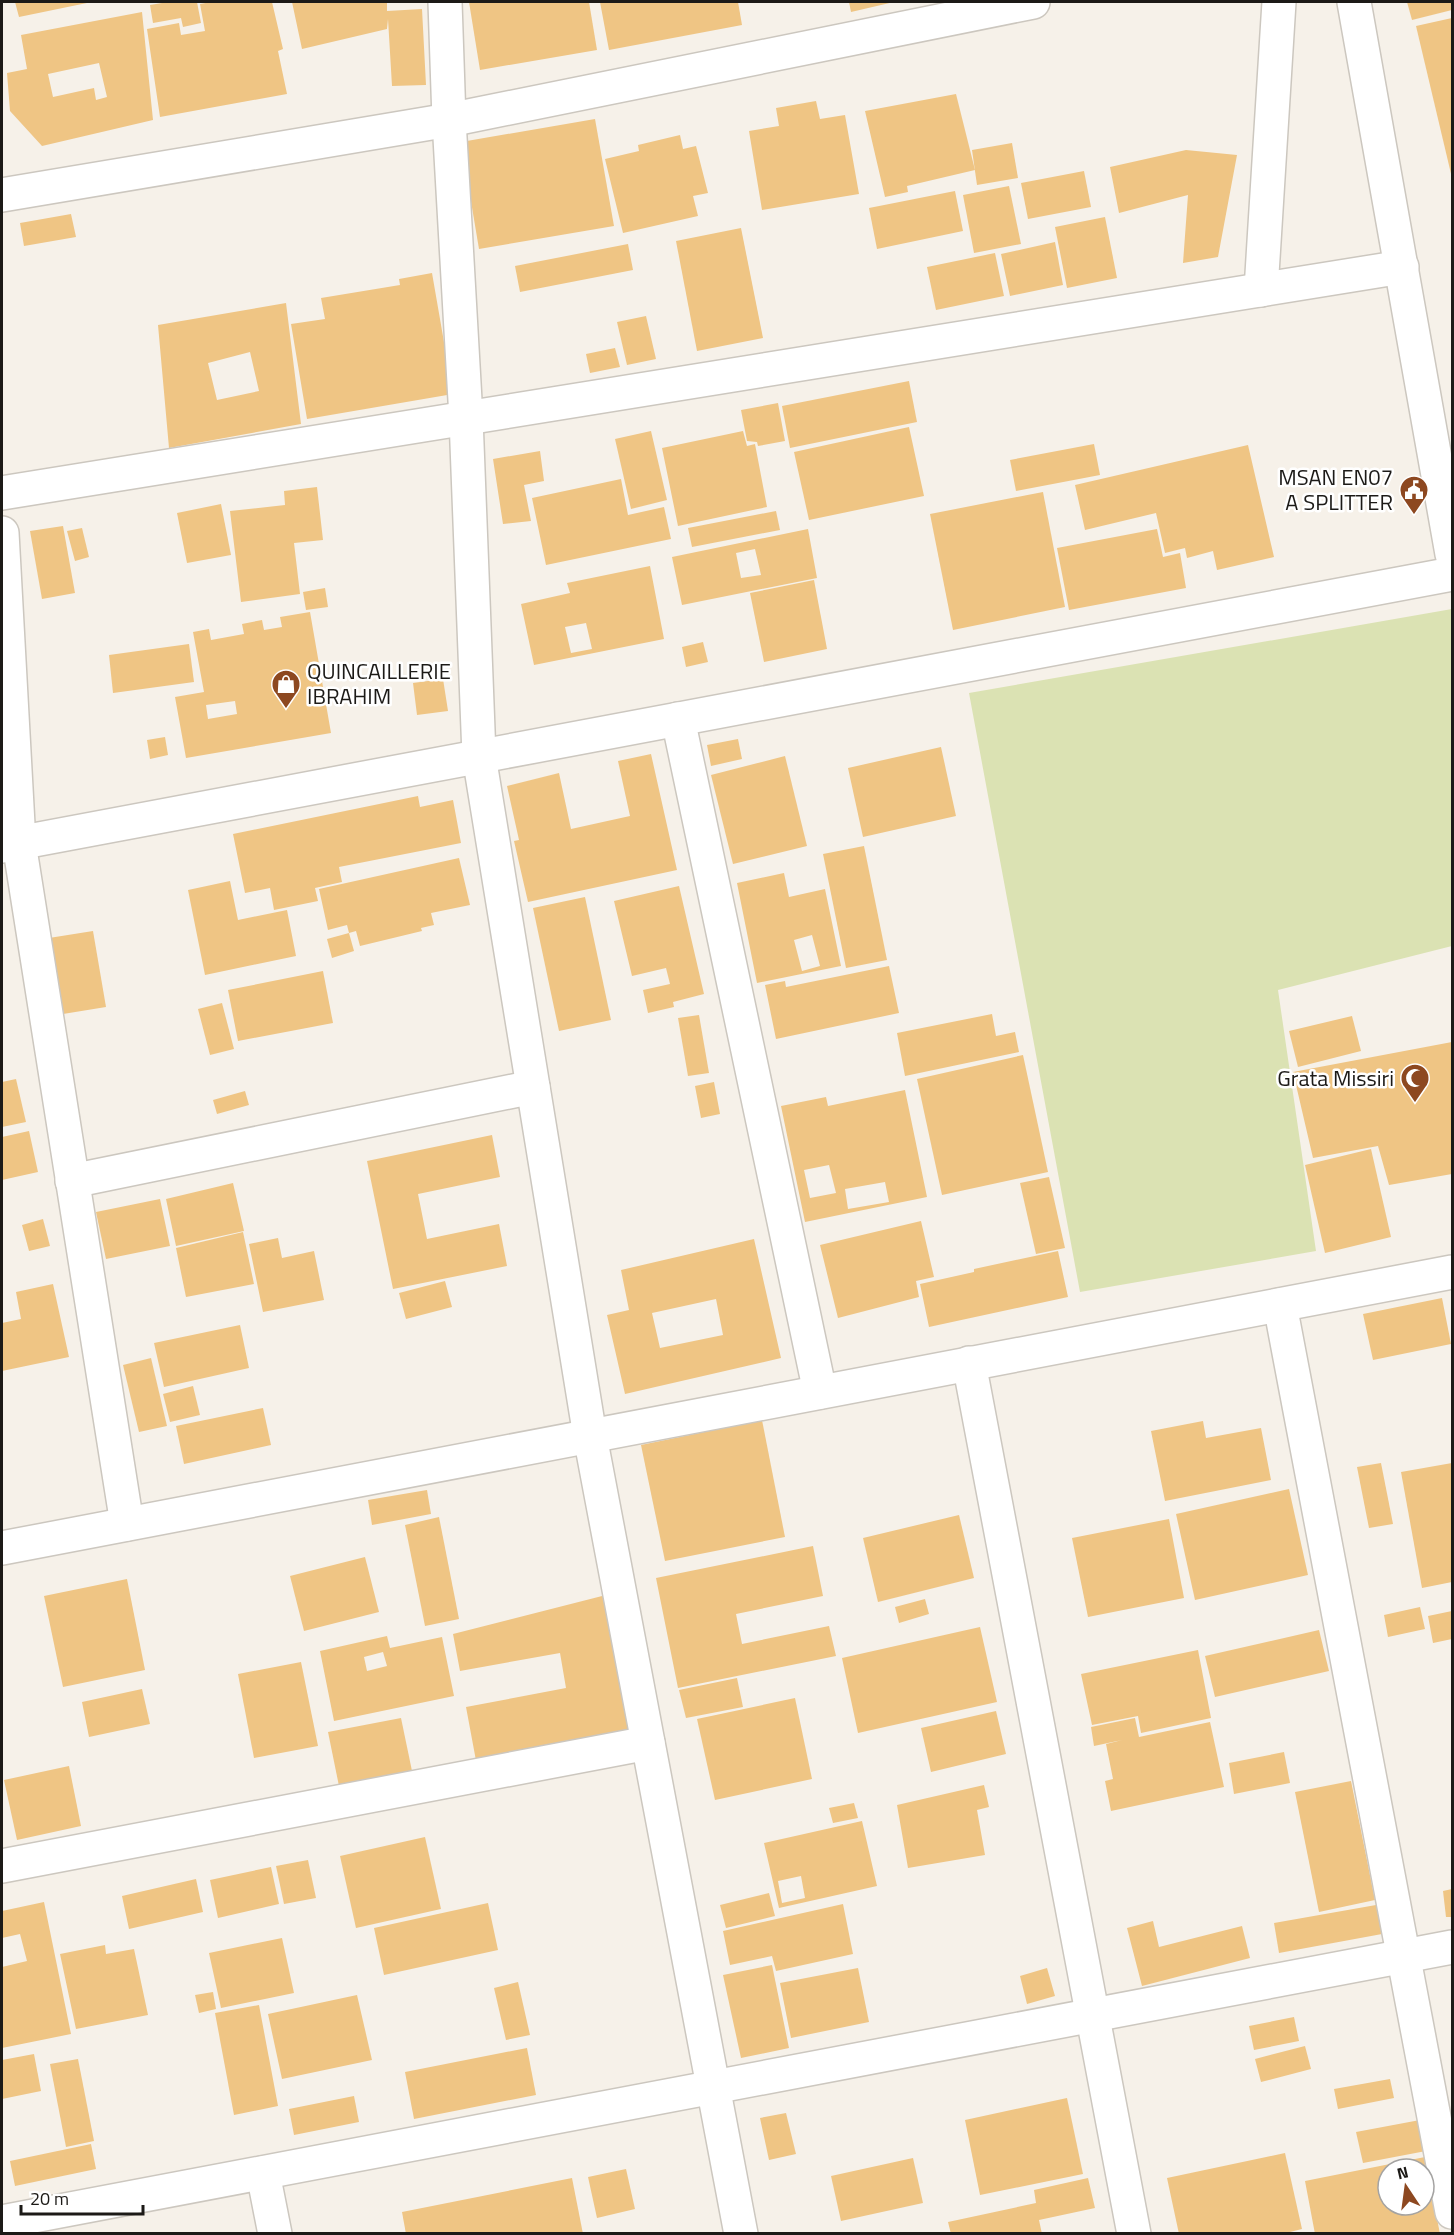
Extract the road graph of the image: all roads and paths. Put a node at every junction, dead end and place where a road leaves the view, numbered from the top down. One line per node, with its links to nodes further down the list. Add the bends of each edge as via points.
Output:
1 (445, 2): 5 (street)
2 (1033, 2): 5 (street)
3 (1279, 2): 8 (street)
4 (1354, 2): 7 (street)
5 (449, 120): 6 (street); 9 (street)
6 (2, 195)
7 (1402, 267): 8 (street); 12 (street)
8 (1261, 290): 9 (street)
9 (466, 418): 10 (street); 15 (street)
10 (2, 494)
11 (2, 533): 16 (street)
12 (1452, 554)
13 (1452, 574): 14 (street)
14 (678, 719): 15 (street); 22 (street)
15 (479, 756): 16 (street); 17 (street)
16 (10, 844): 18 (street)
17 (533, 1087): 18 (street); 23 (street)
18 (72, 1181): 24 (street)
19 (1452, 1272): 20 (street)
20 (1280, 1305): 21 (street); 29 (street)
21 (969, 1364): 22 (street); 30 (street)
22 (820, 1392): 23 (street)
23 (590, 1436): 24 (street); 26 (street)
24 (127, 1524): 25 (street)
25 (2, 1548)
26 (648, 1743): 27 (street); 31 (street)
27 (2, 1866)
28 (1452, 1947): 29 (street)
29 (1404, 1957): 30 (street); 33 (street)
30 (1093, 2016): 31 (street); 37 (street)
31 (714, 2087): 32 (street); 36 (street)
32 (263, 2173): 34 (street); 35 (street)
33 (1452, 2212)
34 (2, 2222)
35 (275, 2234)
36 (741, 2234)
37 (1134, 2234)

